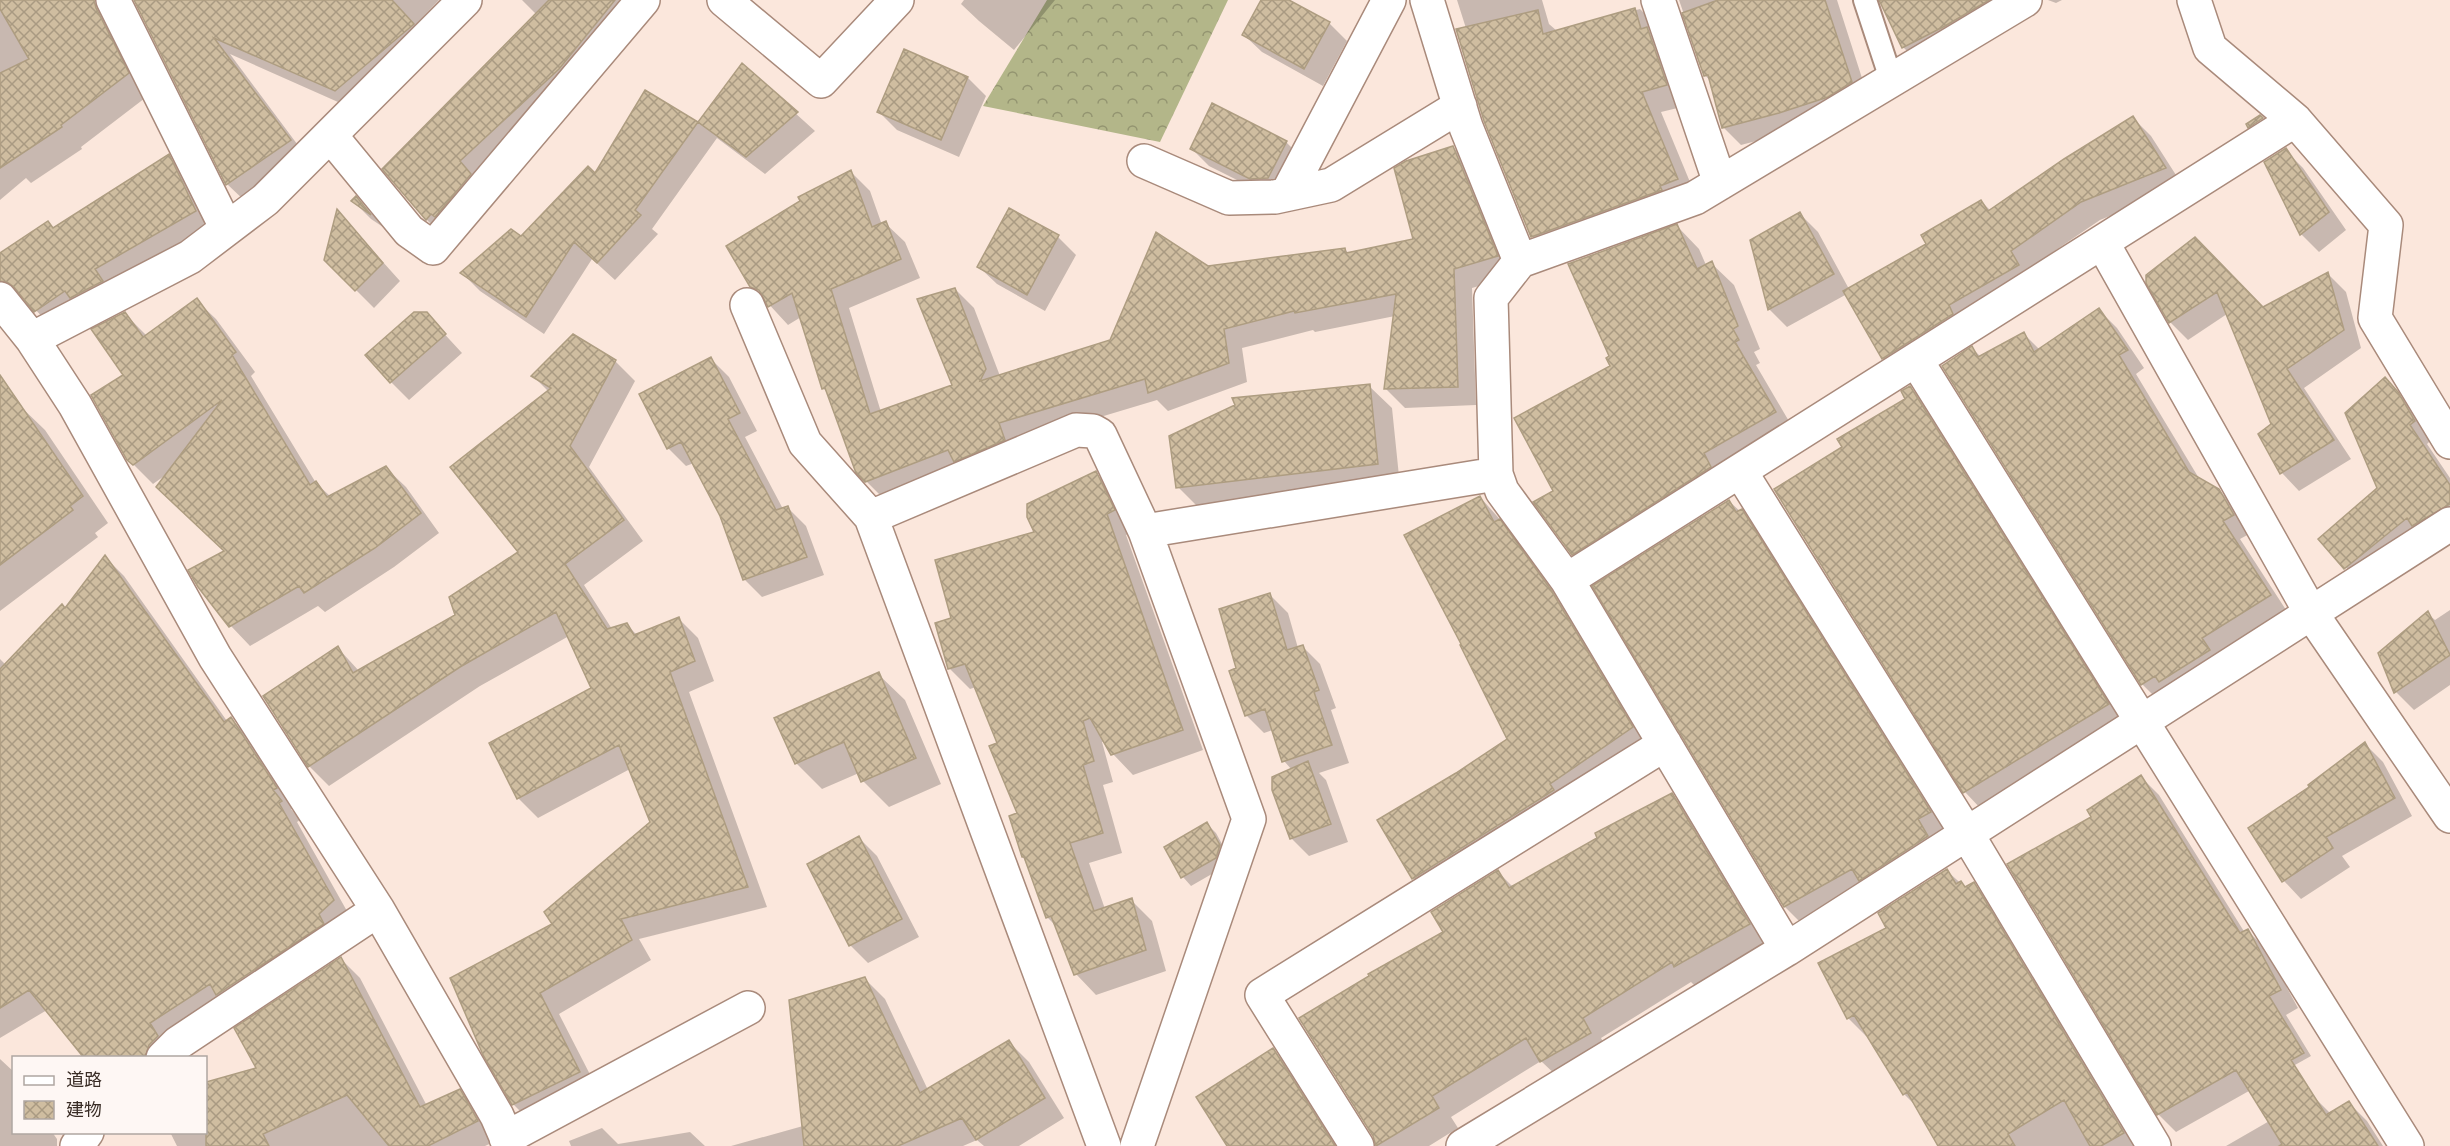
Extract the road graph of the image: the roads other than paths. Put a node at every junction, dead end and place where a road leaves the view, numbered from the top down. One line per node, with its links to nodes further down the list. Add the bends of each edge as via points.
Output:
1 (113, 0): 19 (street)
2 (465, 0): 15 (street)
3 (643, 0): 15 (street, via 433,248 409,231)
4 (724, 0): 5 (street, via 821,81)
5 (897, 0)
6 (1389, 0): 18 (street)
7 (1427, 0): 13 (street)
8 (1658, 0): 17 (street)
9 (1865, 0): 12 (lane)
10 (2025, 0): 12 (street)
11 (2194, 0): 14 (street, via 2210,48)
12 (1891, 79): 17 (street)
13 (1460, 106): 18 (street, via 1331,185); 21 (street)
14 (2295, 120): 20 (street); 26 (street, via 2386,225 2375,318)
15 (330, 135): 19 (street, via 265,200)
16 (1144, 161): 18 (street, via 1229,198)
17 (1720, 183): 21 (street, via 1695,198)
18 (1287, 194)
19 (227, 229): 24 (street, via 190,257)
20 (2102, 242): 25 (street); 33 (street)
21 (1520, 261): 28 (street, via 1491,298)
22 (0, 299): 24 (street)
23 (747, 305): 29 (street, via 805,443)
24 (32, 339): 38 (street, via 75,405 215,657)
25 (1916, 360): 27 (street); 34 (street)
26 (2450, 442)
27 (1740, 471): 32 (street); 37 (street)
28 (1496, 474): 31 (street); 32 (street, via 1502,491)
29 (871, 517): 31 (street, via 1076,430 1100,435); 43 (street)
30 (2450, 524): 33 (street)
31 (1144, 531): 44 (street, via 1249,819)
32 (1567, 580): 35 (street)
33 (2311, 613): 34 (street); 36 (street)
34 (2142, 722): 37 (street); 48 (street)
35 (1665, 744): 39 (street); 45 (street, via 1262,995)
36 (2450, 816)
37 (1967, 834): 39 (street); 47 (street)
38 (378, 910): 41 (street, via 178,1043); 42 (street, via 497,1116)
39 (1787, 949): 46 (street)
40 (748, 1008): 42 (street)
41 (165, 1056)
42 (508, 1142)
43 (1104, 1146)
44 (1137, 1146)
45 (1357, 1146)
46 (1463, 1146)
47 (2154, 1146)
48 (2407, 1146)

